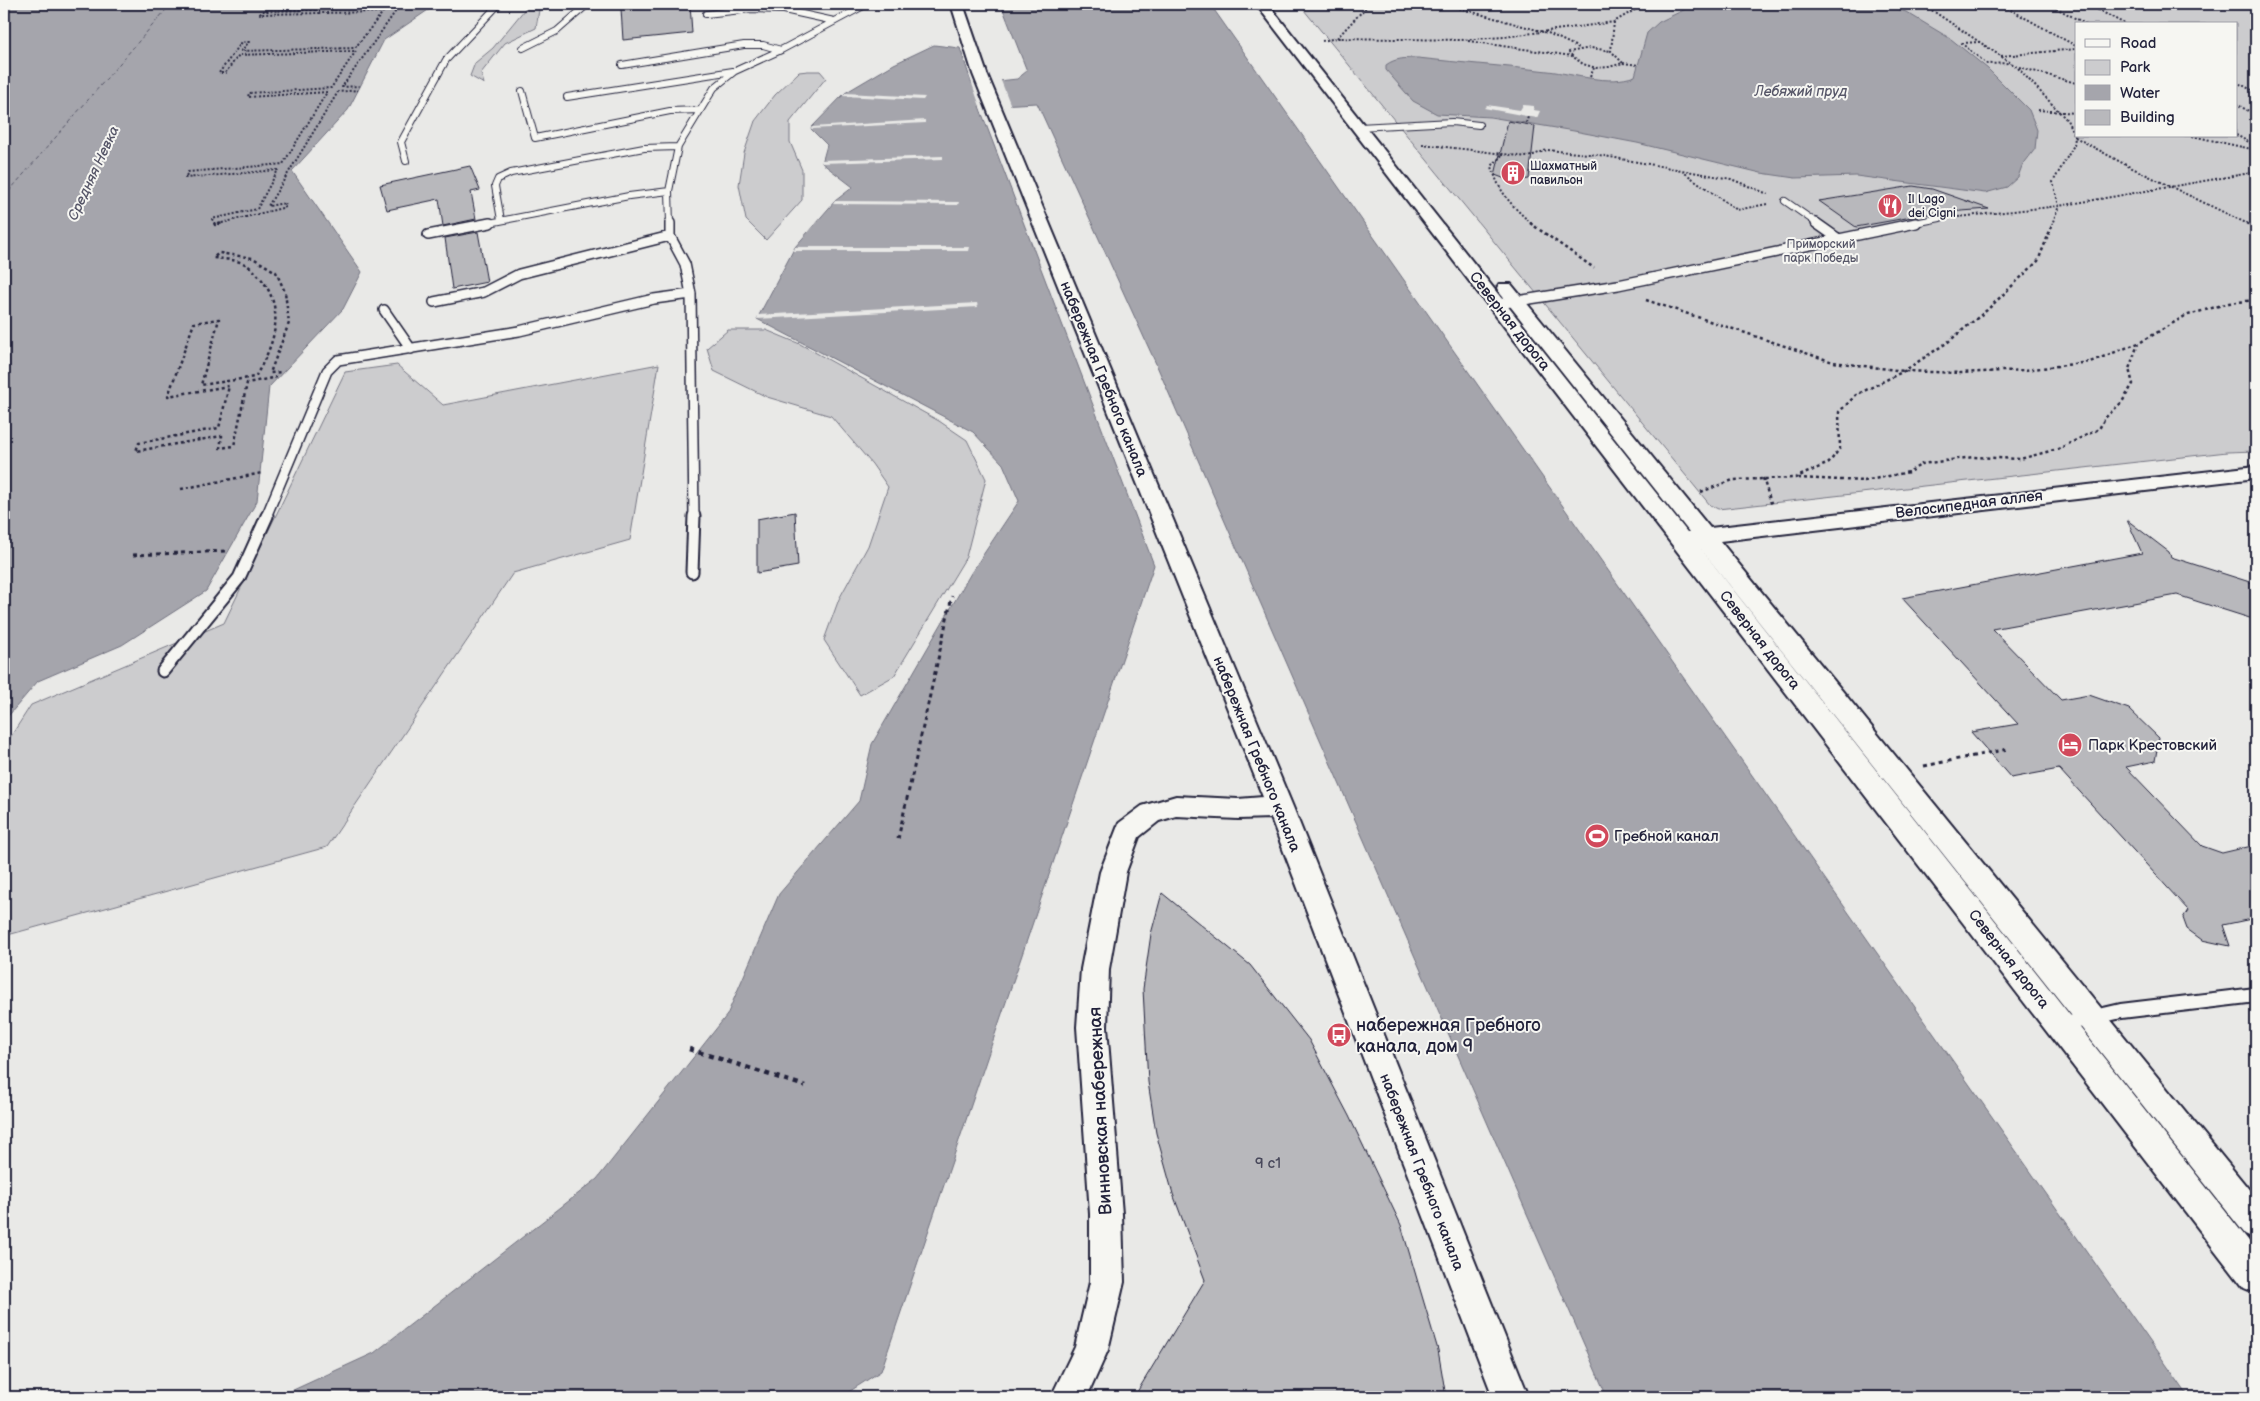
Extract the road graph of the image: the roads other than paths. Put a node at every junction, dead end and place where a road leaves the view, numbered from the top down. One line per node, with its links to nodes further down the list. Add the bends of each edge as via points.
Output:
1 (499, 4): 19 (lane, via 446,60 400,142)
2 (588, 4): 9 (lane, via 557,31)
3 (867, 4): 8 (lane)
4 (957, 4): 39 (street, набережная Гребного канала, via 980,74)
5 (1262, 4): 17 (street, Северная дорога)
6 (1277, 4): 17 (street, Северная дорога)
7 (706, 14): 8 (lane, via 751,9 784,10)
8 (834, 21): 10 (lane)
9 (523, 48)
10 (781, 50): 11 (lane, via 763,45 744,45); 12 (lane)
11 (622, 65)
12 (734, 71): 14 (lane); 15 (lane, via 714,88)
13 (522, 91): 15 (lane, via 535,138 670,111)
14 (567, 97)
15 (700, 110): 18 (lane)
16 (1479, 125): 17 (lane, via 1452,122)
17 (1366, 126): 26 (street, Северная дорога); 32 (street, Северная дорога)
18 (678, 147): 20 (lane); 23 (lane, via 644,148 511,173 498,179 494,186)
19 (406, 161)
20 (669, 191): 23 (lane); 25 (lane)
21 (1785, 201): 27 (lane)
22 (1940, 218): 27 (lane)
23 (501, 220): 24 (lane)
24 (428, 234)
25 (670, 236): 29 (lane, via 685,264); 30 (lane, via 519,274 484,292)
26 (1467, 240)
27 (1840, 240): 31 (lane)
28 (1498, 279): 31 (street, Северная дорога)
29 (691, 294): 34 (lane, via 654,299 519,331); 37 (lane)
30 (434, 302)
31 (1517, 302): 32 (lane); 36 (street, Северная дорога)
32 (1498, 304): 36 (street, Северная дорога)
33 (384, 310): 34 (lane)
34 (411, 349): 38 (lane, via 338,360 327,371 239,578)
35 (2256, 472): 36 (street, Велосипедная аллея)
36 (1693, 538): 41 (street, Северная дорога); 42 (street, Северная дорога)
37 (692, 572)
38 (163, 671)
39 (1280, 807): 45 (street, набережная Гребного канала); 46 (street, Винновская набережная, via 1176,806 1151,813 1128,832 1113,872 1095,969 1092,1027 1106,1214 1106,1282 1091,1350)
40 (2256, 995): 41 (lane)
41 (2091, 1018): 42 (lane); 43 (street, Северная дорога)
42 (2061, 1025): 44 (street, Северная дорога)
43 (2256, 1223)
44 (2256, 1276)
45 (1506, 1391)
46 (1069, 1397)

